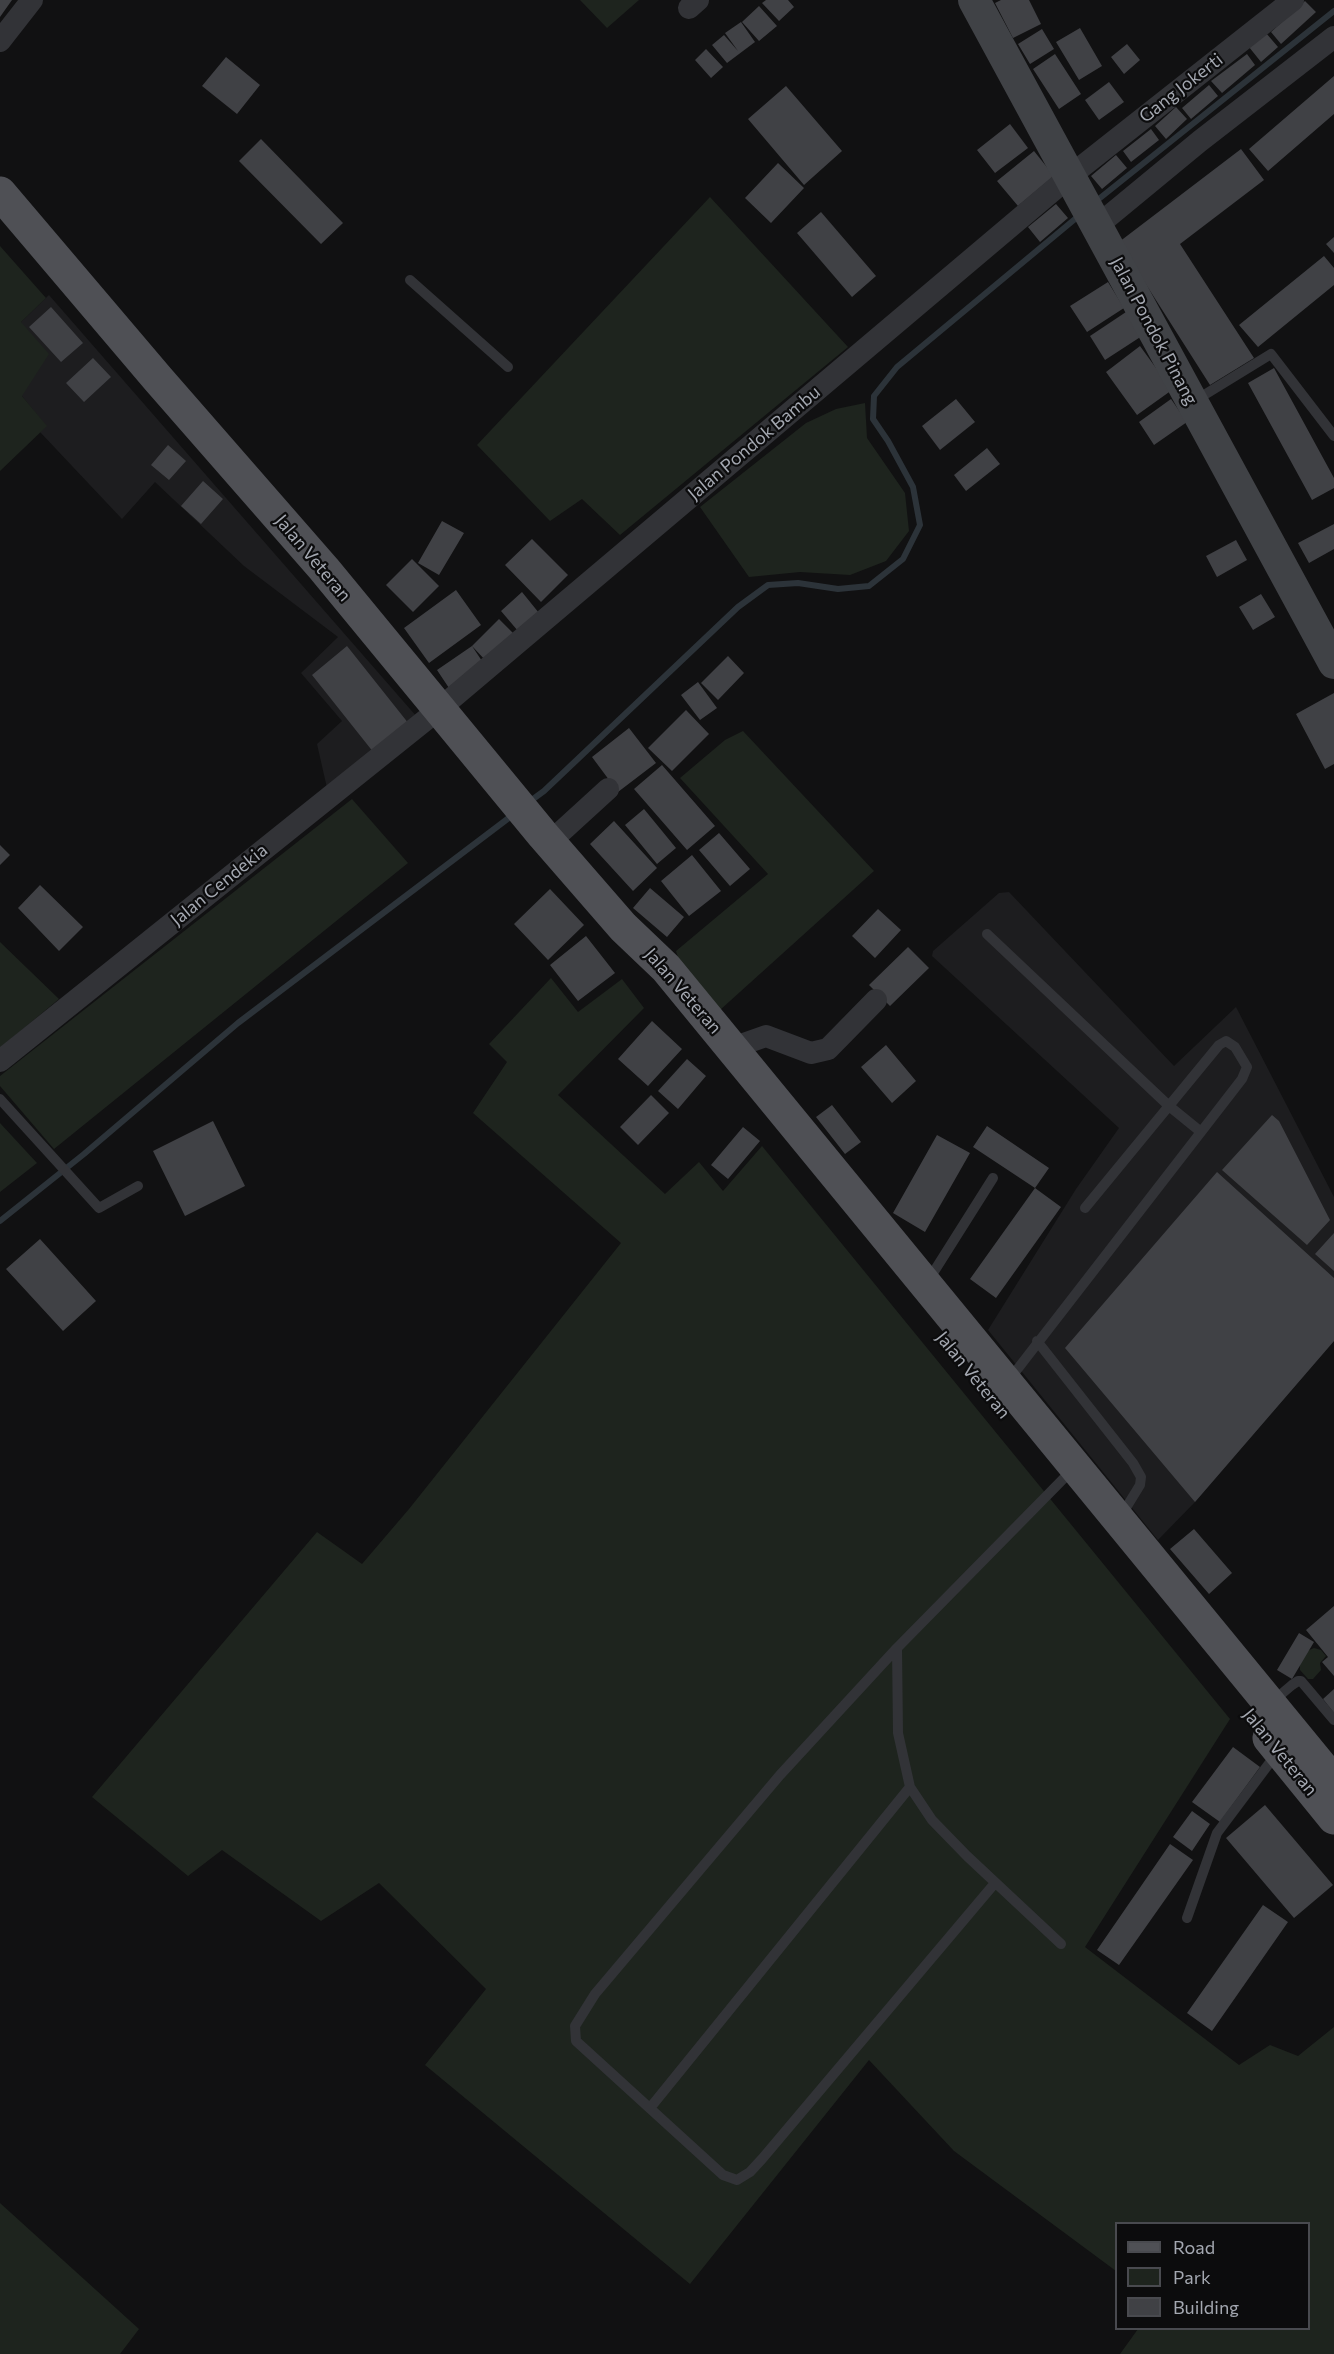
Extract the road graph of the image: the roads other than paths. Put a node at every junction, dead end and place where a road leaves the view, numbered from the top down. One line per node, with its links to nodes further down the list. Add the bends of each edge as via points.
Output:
1 (32, 0): 4 (street)
2 (974, 0): 6 (street, Jalan Pondok Pinang)
3 (1293, 0): 6 (street, Gang Jokerti)
4 (0, 40)
5 (1332, 42): 8 (street, via 1200,141)
6 (1075, 186): 8 (street, Jalan Pondok Pinang); 14 (street, Jalan Pondok Bambu)
7 (0, 193): 14 (main road, Jalan Veteran, via 324,569)
8 (1097, 226): 11 (street, Jalan Pondok Pinang)
9 (410, 280): 10 (lane)
10 (508, 367)
11 (1192, 402): 12 (lane, via 1271,354); 13 (street, Jalan Pondok Pinang)
12 (1334, 436)
13 (1334, 663)
14 (438, 710): 16 (main road, Jalan Veteran); 21 (street, Jalan Cendekia)
15 (608, 789): 16 (street)
16 (546, 838): 17 (main road, Jalan Veteran)
17 (623, 927): 20 (main road, Jalan Veteran, via 666,968); 31 (main road, Jalan Veteran, via 649,981)
18 (987, 934): 23 (lane)
19 (876, 1000): 20 (street, via 828,1049 811,1053 765,1036)
20 (732, 1048): 28 (main road, Jalan Veteran)
21 (0, 1061)
22 (0, 1099): 26 (lane, via 99,1208)
23 (1169, 1106): 24 (lane); 24 (lane, via 1219,1046 1226,1041 1235,1047 1247,1067); 27 (lane)
24 (1201, 1132): 29 (lane)
25 (993, 1178): 28 (lane)
26 (138, 1186)
27 (1085, 1208)
28 (926, 1283): 30 (main road, Jalan Veteran)
29 (1037, 1341): 30 (lane); 32 (lane, via 1141,1477)
30 (1007, 1383): 31 (main road, Jalan Veteran)
31 (1067, 1474): 32 (main road, Jalan Veteran); 33 (lane); 36 (main road, Jalan Veteran)
32 (1118, 1520): 34 (main road, Jalan Veteran)
33 (897, 1648): 38 (lane, via 898,1733); 43 (lane, via 761,1798 595,1994 575,2026 576,2041)
34 (1269, 1704): 35 (lane, via 1298,1681); 37 (main road, Jalan Veteran)
35 (1334, 1720)
36 (1279, 1750): 39 (main road, Jalan Veteran); 41 (lane, via 1217,1833)
37 (1327, 1768)
38 (910, 1787): 40 (lane, via 932,1820); 43 (lane)
39 (1334, 1818)
40 (995, 1882): 42 (lane); 43 (lane, via 750,2172 737,2180 723,2175)
41 (1187, 1918)
42 (1061, 1944)
43 (650, 2108)

